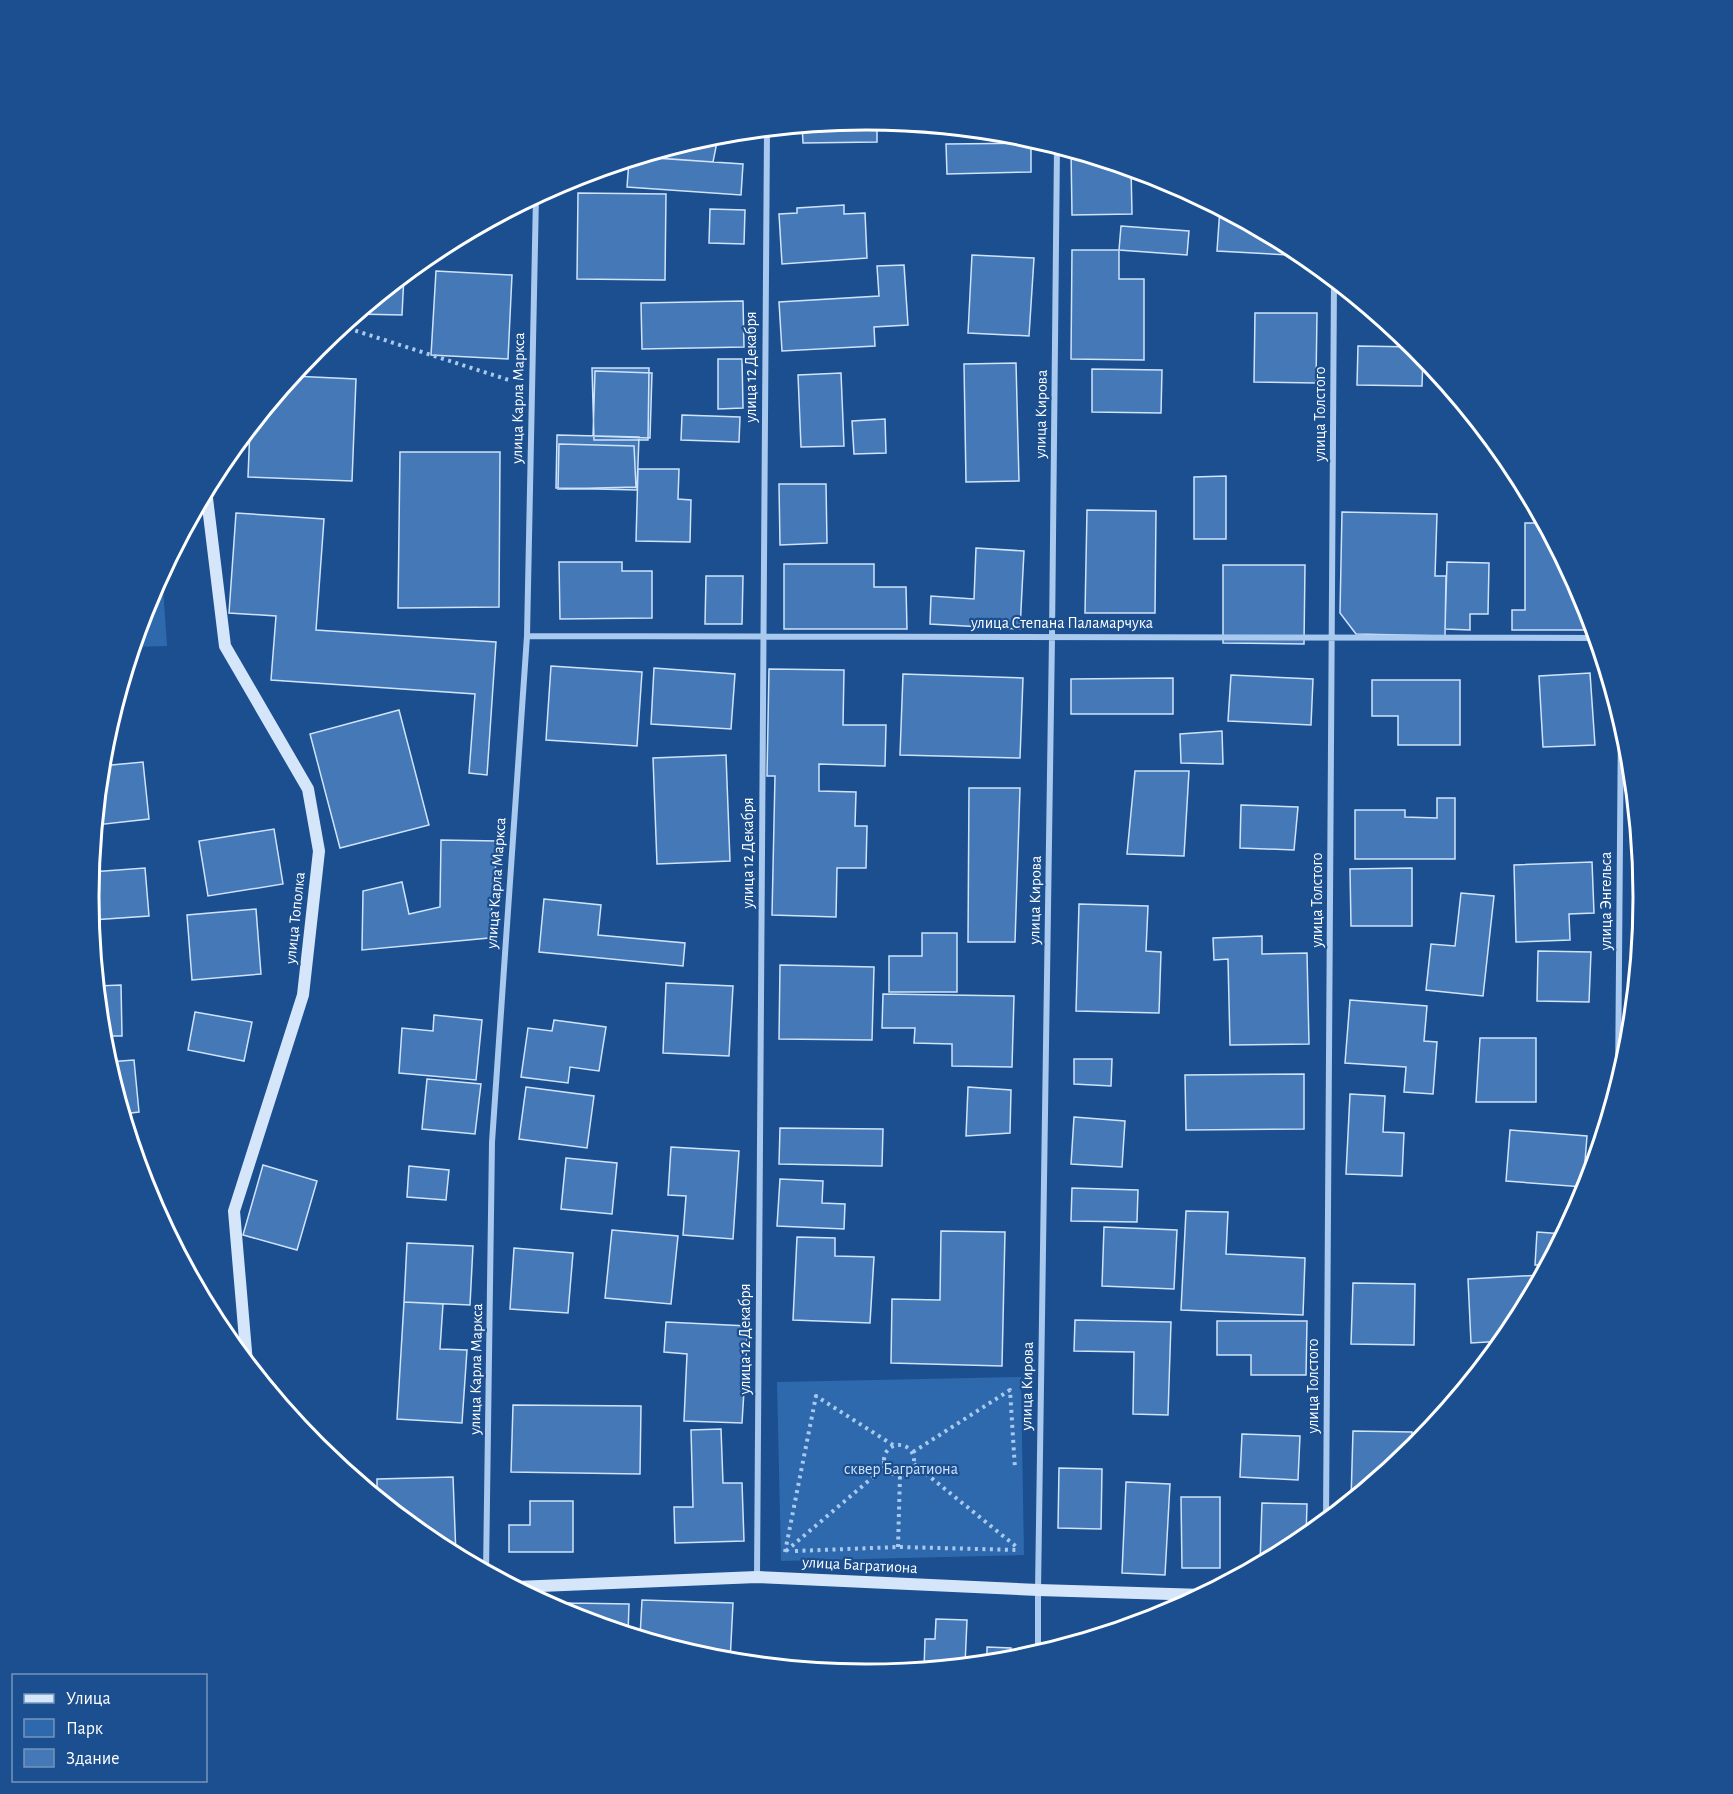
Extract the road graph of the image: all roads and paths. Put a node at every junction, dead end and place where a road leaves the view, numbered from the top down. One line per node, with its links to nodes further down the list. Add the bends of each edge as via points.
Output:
1 (766, 136): 9 (street, улица 12 Декабря)
2 (1057, 154): 10 (street, улица Кирова)
3 (536, 205): 6 (street, улица Карла Маркса)
4 (1335, 289): 11 (street, улица Толстого)
5 (351, 329): 6 (path)
6 (532, 387): 8 (street, улица Карла Маркса)
7 (208, 504): 15 (street, улица Тополка, via 225,646 308,789 319,851 303,995 234,1211)
8 (527, 636): 9 (street, улица Степана Паламарчука); 25 (street, улица Карла Маркса, via 492,1142)
9 (763, 636): 10 (street, улица Степана Паламарчука); 26 (street, улица 12 Декабря)
10 (1052, 637): 11 (street, улица Степана Паламарчука); 28 (street, улица Кирова)
11 (1332, 637): 12 (street, улица Степана Паламарчука); 22 (street, улица Толстого)
12 (1589, 638)
13 (1621, 757): 14 (street, улица Энгельса)
14 (1618, 1050)
15 (246, 1347)
16 (1010, 1390): 18 (path)
17 (893, 1445): 18 (path, via 906,1446); 20 (path, via 886,1452); 24 (path, via 816,1396)
18 (913, 1452): 19 (path)
19 (914, 1464): 21 (path); 23 (path, via 1021,1550)
20 (886, 1466): 21 (path, via 891,1473); 24 (path)
21 (900, 1475): 23 (path)
22 (1326, 1512)
23 (898, 1547): 24 (path)
24 (785, 1552)
25 (486, 1564)
26 (757, 1577): 27 (street, улица Багратиона); 28 (street, улица Багратиона)
27 (530, 1586)
28 (1038, 1590): 29 (street, улица Багратиона); 30 (street, улица Кирова)
29 (1185, 1594)
30 (1038, 1645)

